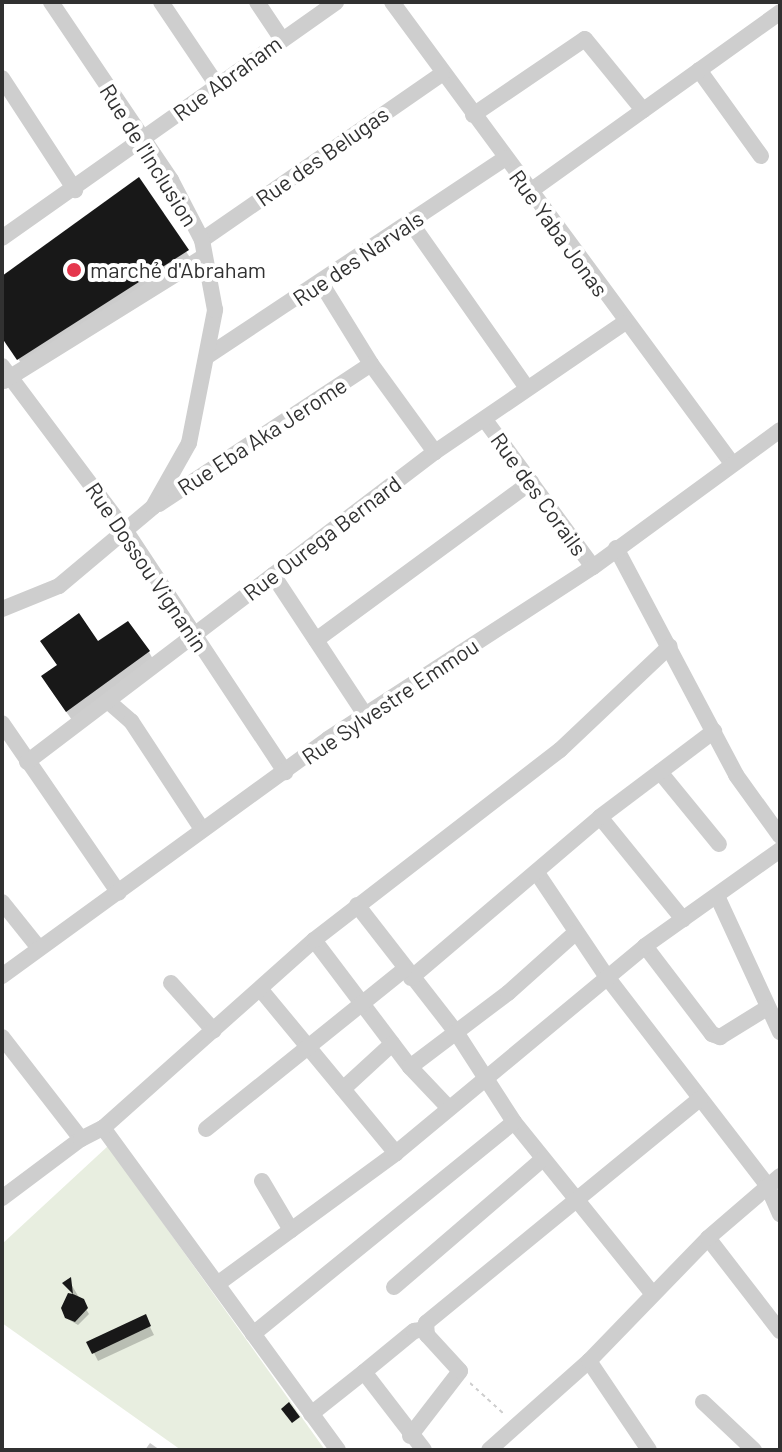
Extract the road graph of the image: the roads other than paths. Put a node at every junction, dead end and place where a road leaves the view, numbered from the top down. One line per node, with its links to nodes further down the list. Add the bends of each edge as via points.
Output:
1 (51, 2): 14 (street, Rue de l'Inclusion)
2 (161, 2): 11 (street)
3 (257, 2): 7 (street)
4 (336, 2): 7 (street, Rue Abraham)
5 (392, 2): 9 (street, Rue Yaba Jonas)
6 (780, 12): 8 (street)
7 (281, 38): 11 (street, Rue Abraham)
8 (699, 70): 12 (street); 15 (street)
9 (442, 74): 13 (street, Rue Yaba Jonas); 21 (street, Rue des Belugas)
10 (2, 78): 17 (street)
11 (217, 85): 14 (street, Rue Abraham)
12 (643, 110): 13 (street, via 585,39); 18 (street)
13 (473, 115): 16 (street, Rue Yaba Jonas)
14 (141, 138): 17 (street, Rue Abraham); 21 (street, Rue de l'Inclusion, via 171,180)
15 (761, 156)
16 (505, 158): 18 (street, Rue Yaba Jonas); 19 (street, Rue des Narvals)
17 (75, 190): 20 (street, Rue Abraham)
18 (529, 192): 24 (street, Rue Yaba Jonas)
19 (411, 223): 23 (street, Rue des Narvals); 28 (street)
20 (2, 238)
21 (202, 240): 22 (street, Rue de l'Inclusion)
22 (203, 257): 25 (street, Rue de l'Inclusion, via 215,310); 27 (street)
23 (321, 283): 25 (street, Rue des Narvals); 26 (street)
24 (624, 323): 28 (street, Rue Ourega Bernard); 32 (street, Rue Yaba Jonas)
25 (209, 355): 34 (street, Rue de l'Inclusion, via 189,443)
26 (371, 364): 31 (street); 34 (street, Rue Eba Aka Jerome)
27 (5, 375): 35 (street, Rue Dossou Vignanin)
28 (527, 388): 29 (street, Rue Ourega Bernard)
29 (485, 420): 31 (street, Rue Ourega Bernard); 33 (street, Rue des Corails)
30 (780, 430): 32 (street, Rue Sylvestre Emmou)
31 (435, 452): 38 (street, Rue Ourega Bernard)
32 (731, 462): 36 (street, Rue Sylvestre Emmou)
33 (531, 482): 37 (street, Rue des Corails); 41 (street)
34 (153, 507): 35 (street, Rue de l'Inclusion)
35 (127, 533): 39 (street, Rue de l'Inclusion, via 59,586); 40 (street, Rue Dossou Vignanin)
36 (616, 548): 37 (street, Rue Sylvestre Emmou); 42 (street)
37 (593, 567): 44 (street, Rue Sylvestre Emmou)
38 (273, 575): 40 (street, Rue Ourega Bernard); 41 (street)
39 (2, 609)
40 (194, 636): 43 (street, Rue Ourega Bernard); 48 (street, Rue Dossou Vignanin)
41 (316, 640): 44 (street)
42 (670, 646): 46 (street); 59 (street, via 560,750)
43 (110, 703): 47 (street, Rue Ourega Bernard); 51 (street, via 131,721)
44 (366, 716): 48 (street, Rue Sylvestre Emmou)
45 (2, 723): 47 (street)
46 (714, 731): 49 (street); 52 (street, via 736,775)
47 (27, 762): 56 (street)
48 (285, 772): 51 (street, Rue Sylvestre Emmou)
49 (660, 772): 50 (street); 53 (street)
50 (600, 817): 55 (street); 60 (street)
51 (202, 829): 56 (street, Rue Sylvestre Emmou)
52 (780, 836)
53 (719, 844)
54 (780, 850): 57 (street)
55 (537, 873): 61 (street); 65 (street)
56 (119, 893): 64 (street, Rue Sylvestre Emmou)
57 (718, 898): 60 (street); 71 (street)
58 (2, 902): 64 (street)
59 (357, 905): 62 (street); 65 (street)
60 (683, 919): 63 (street)
61 (575, 933): 67 (street); 73 (street)
62 (314, 940): 69 (street); 70 (street)
63 (645, 946): 67 (street); 71 (street, via 712,1034 720,1037)
64 (38, 947): 66 (street, Rue Sylvestre Emmou)
65 (408, 974): 70 (street); 73 (street)
66 (2, 976)
67 (607, 977): 79 (street); 81 (street)
68 (171, 983): 72 (street)
69 (261, 990): 72 (street); 77 (street)
70 (363, 1003): 76 (street); 77 (street)
71 (767, 1008): 74 (street)
72 (214, 1031): 84 (street)
73 (456, 1032): 78 (street); 79 (street)
74 (780, 1032)
75 (2, 1037): 86 (street)
76 (392, 1044): 78 (street); 80 (street)
77 (307, 1046): 80 (street); 85 (street)
78 (410, 1067): 82 (street)
79 (487, 1081): 82 (street); 83 (street)
80 (343, 1089): 87 (street)
81 (700, 1099): 89 (street); 92 (street)
82 (447, 1106): 87 (street)
83 (514, 1122): 88 (street); 101 (street)
84 (103, 1128): 86 (street); 96 (street)
85 (206, 1129)
86 (81, 1139): 91 (street)
87 (396, 1153): 94 (street)
88 (543, 1159): 92 (street); 97 (street)
89 (774, 1180): 93 (street); 95 (street)
90 (262, 1181): 94 (street)
91 (2, 1198)
92 (578, 1200): 98 (street); 99 (street)
93 (780, 1214)
94 (291, 1230): 96 (street)
95 (708, 1238): 98 (street); 100 (street)
96 (220, 1282): 101 (street)
97 (394, 1287)
98 (652, 1293): 102 (street)
99 (424, 1329): 103 (street, via 414,1331); 106 (street, via 460,1371)
100 (780, 1331)
101 (253, 1334): 105 (street)
102 (589, 1361): 107 (street); 110 (street)
103 (364, 1372): 105 (street); 106 (street)
104 (703, 1402): 111 (street)
105 (311, 1414): 108 (street)
106 (410, 1436): 109 (street)
107 (499, 1447)
108 (338, 1450)
109 (424, 1450)
110 (649, 1450)
111 (754, 1450)

